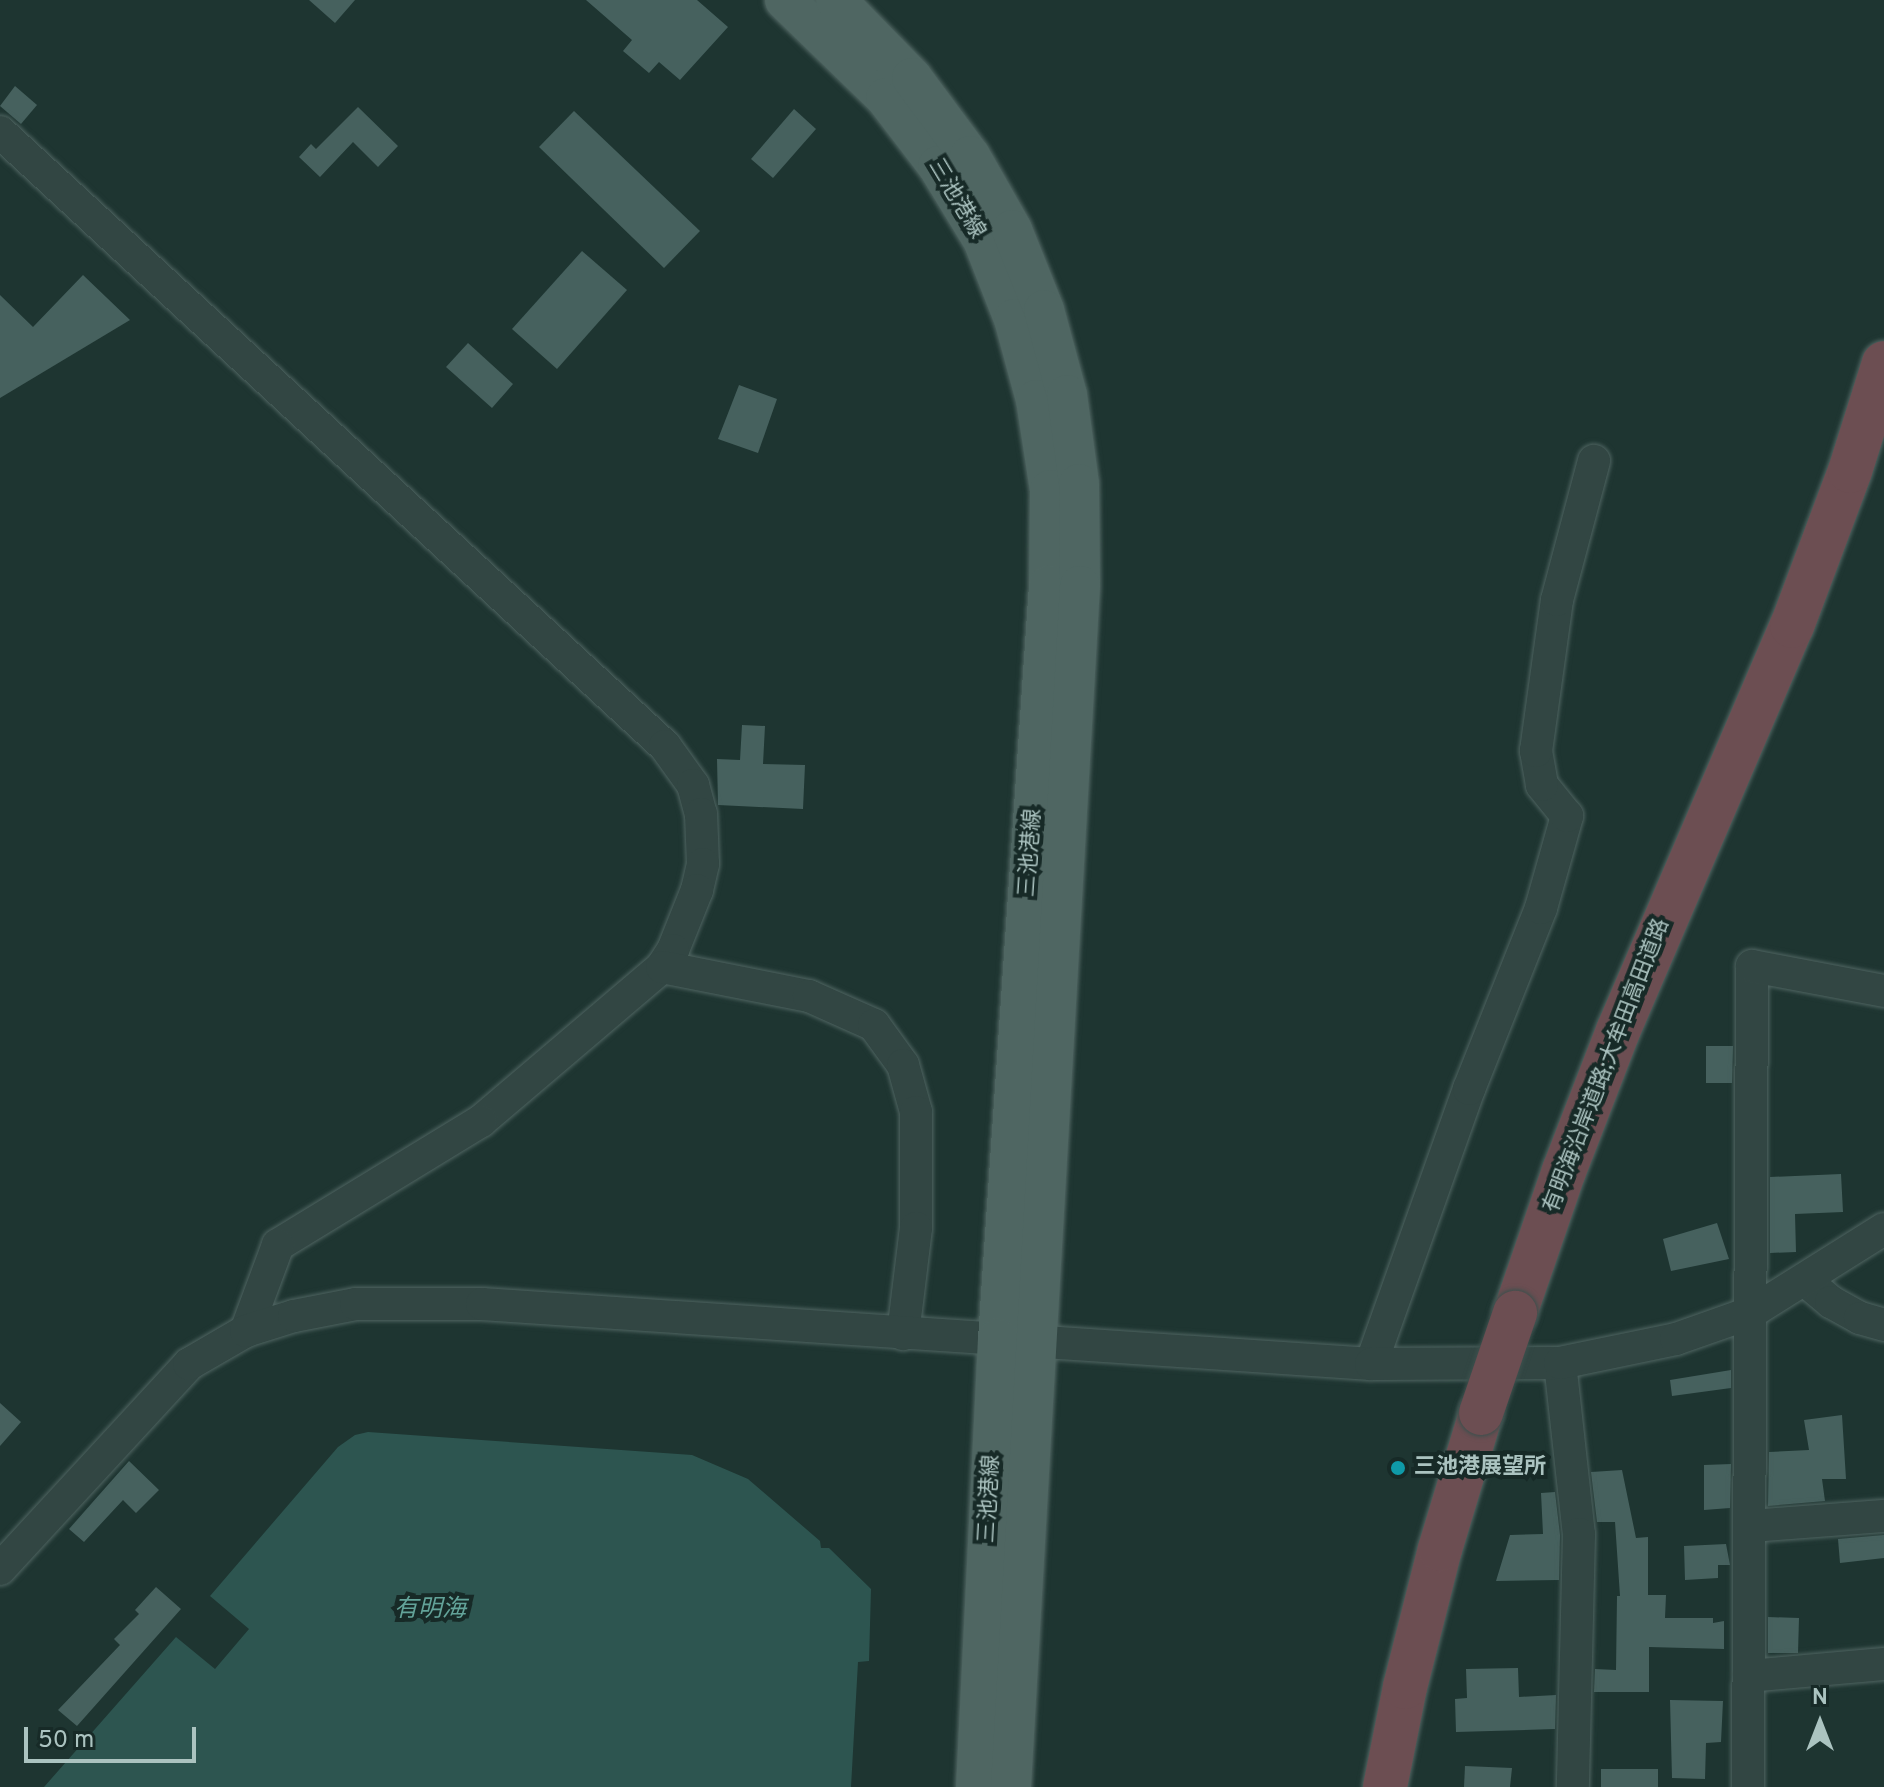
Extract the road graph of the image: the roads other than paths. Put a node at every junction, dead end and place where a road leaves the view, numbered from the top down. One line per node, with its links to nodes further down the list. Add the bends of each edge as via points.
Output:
1 (785, 0): 14 (main road, 三池港線, via 886,98 938,166 983,240 1014,319 1036,400 1050,490 1049,585)
2 (836, 0): 14 (main road, 三池港線, via 912,78 970,156 1012,230 1044,310 1067,395 1079,484 1080,586)
3 (0, 132): 6 (street, via 665,746 693,785 701,814 703,864)
4 (1884, 363): 24 (highway, 有明海沿岸道路;大牟田高田道路, bridge, via 1792,626 1618,1031 1564,1171 1440,1549)
5 (1594, 461): 16 (street, via 1557,600 1536,751 1542,785 1567,816 1541,908 1469,1089)
6 (662, 967): 12 (street, via 481,1121 278,1245); 13 (street, via 809,996 874,1025 903,1065 916,1112 916,1228)
7 (1884, 991): 10 (street, via 1752,966)
8 (1884, 1229): 9 (street)
9 (1806, 1281): 10 (street); 11 (street, via 1850,1313)
10 (1750, 1313): 15 (street, via 1676,1339); 18 (street)
11 (1884, 1325)
12 (246, 1331): 13 (street, via 356,1304 482,1304); 19 (street, via 189,1364)
13 (903, 1334): 14 (street)
14 (1017, 1340): 16 (street); 22 (main road, 三池港線); 23 (main road, 三池港線)
15 (1560, 1363): 16 (street); 25 (street, via 1579,1534)
16 (1371, 1364)
17 (1884, 1516): 18 (street)
18 (1750, 1526): 21 (street)
19 (0, 1569)
20 (1884, 1664): 21 (street)
21 (1749, 1676): 26 (street)
22 (976, 1787)
23 (1011, 1787)
24 (1385, 1787)
25 (1573, 1787)
26 (1748, 1787)

